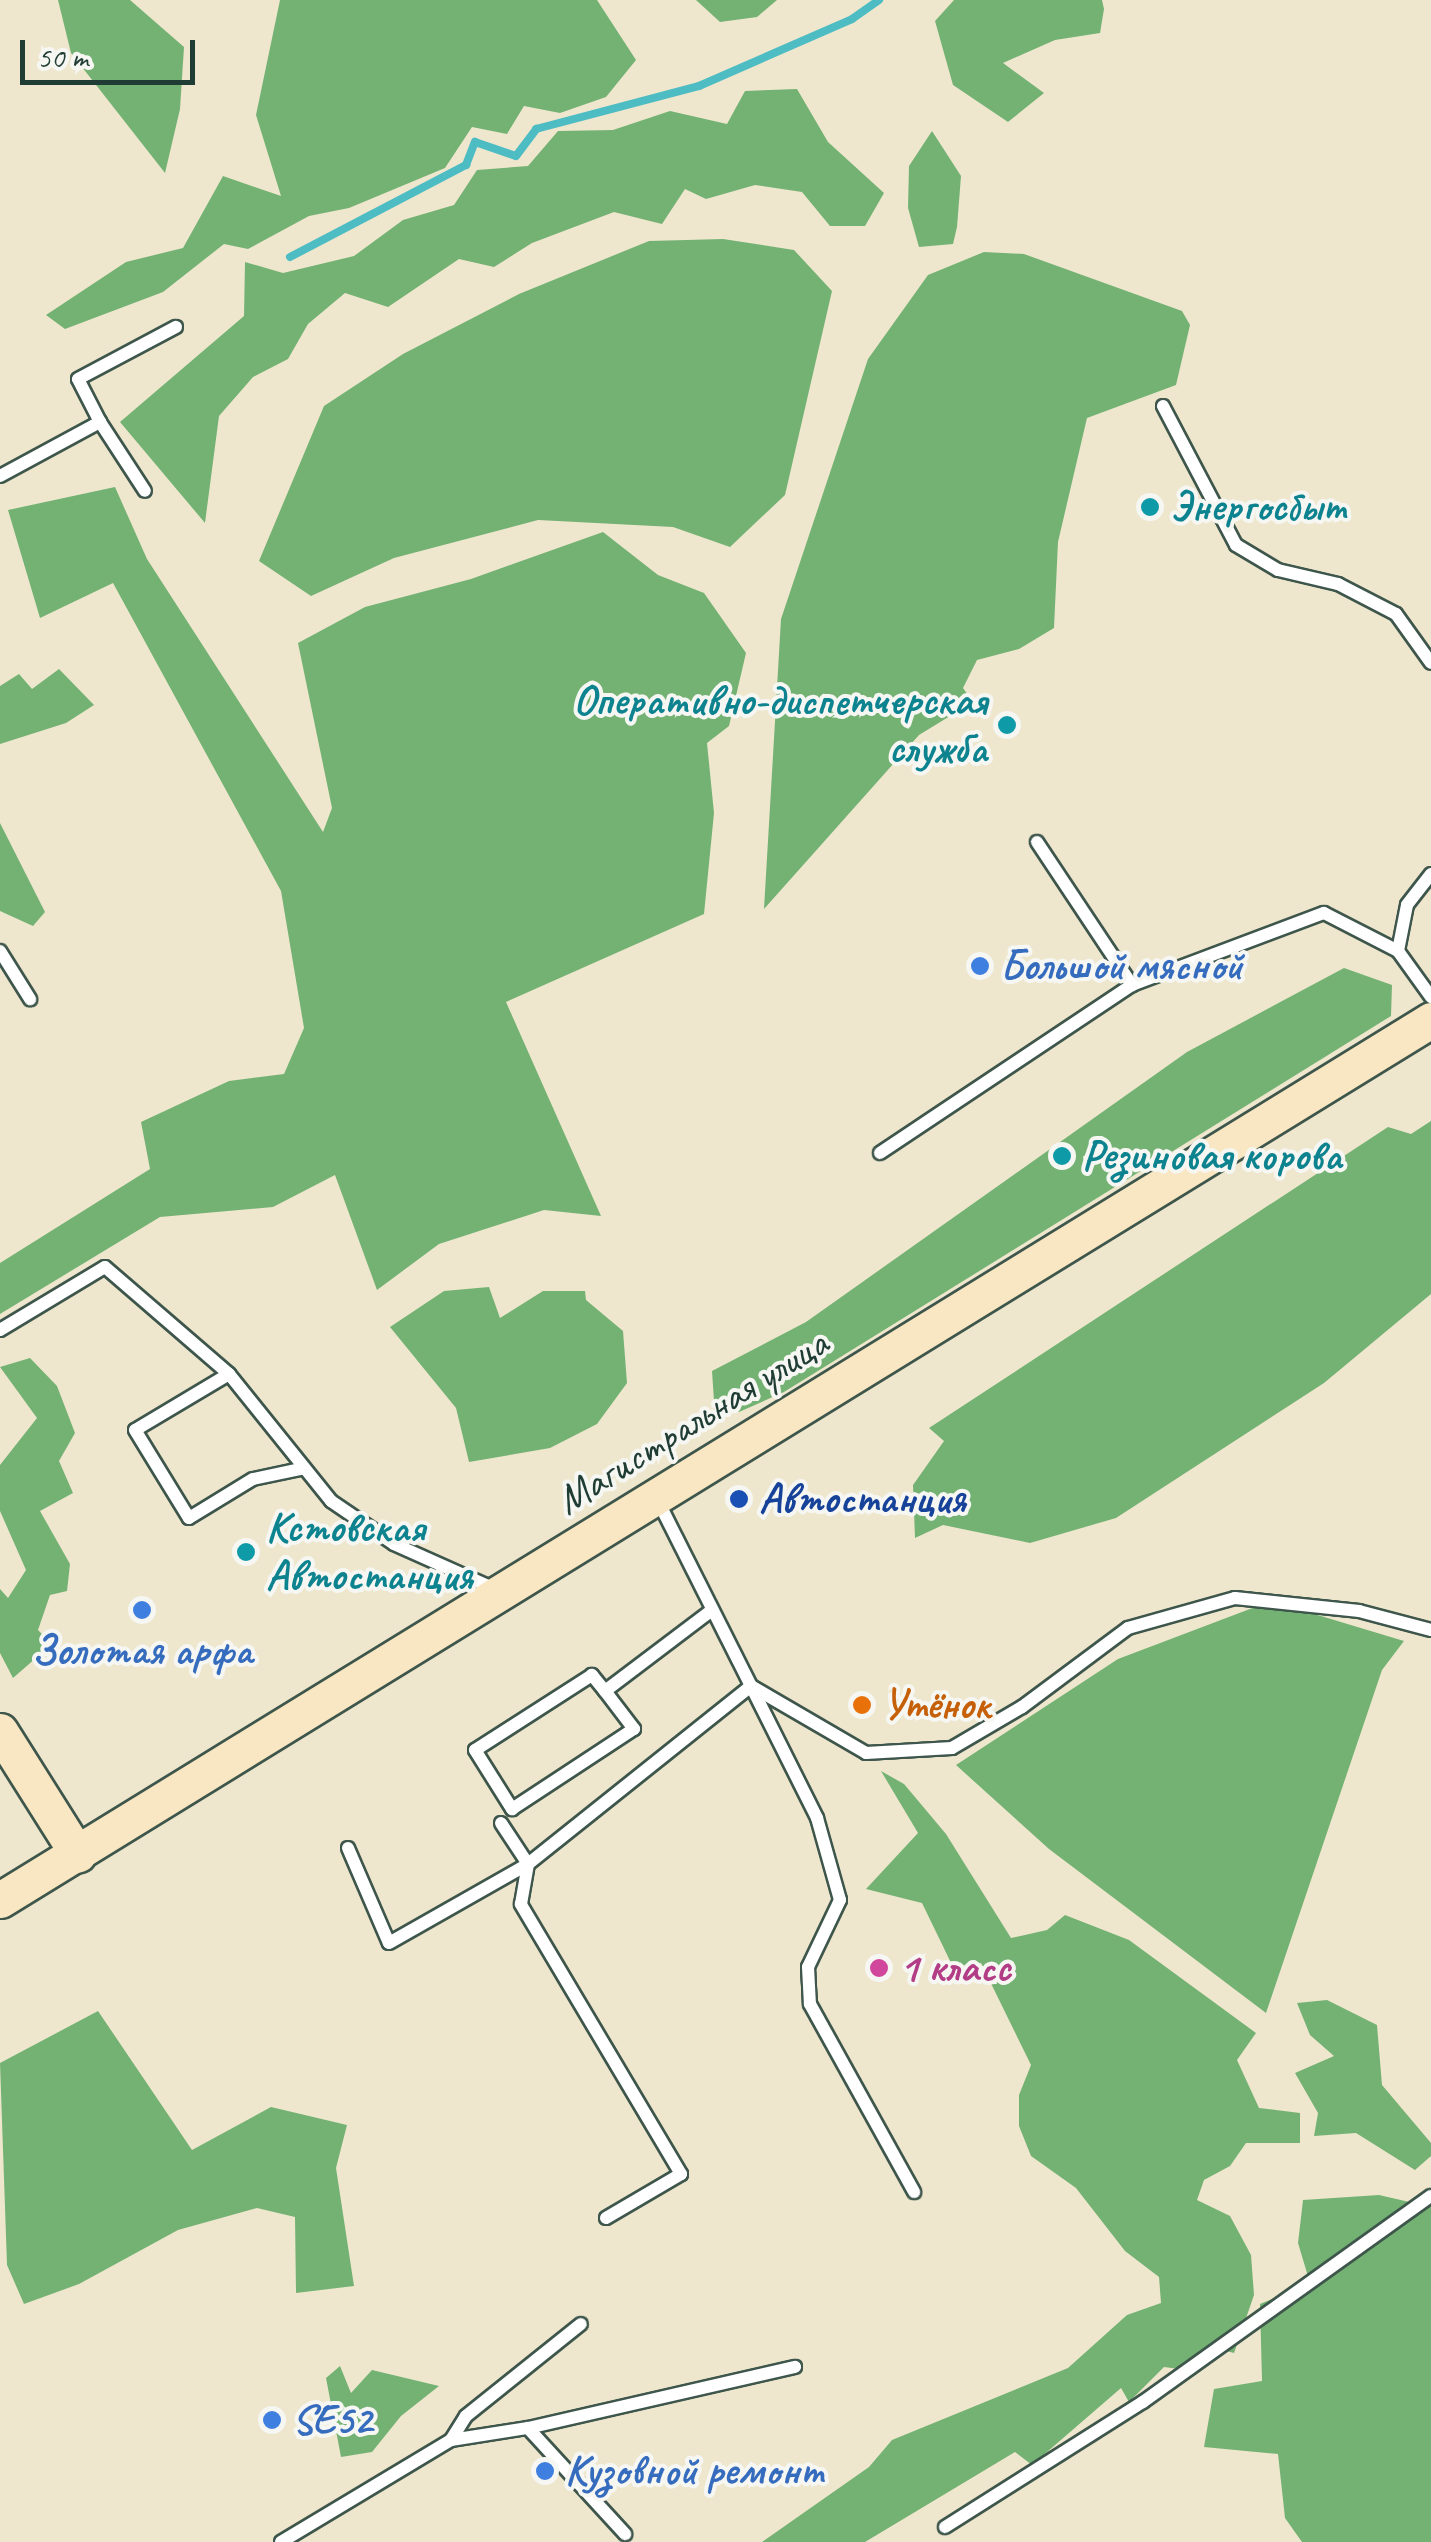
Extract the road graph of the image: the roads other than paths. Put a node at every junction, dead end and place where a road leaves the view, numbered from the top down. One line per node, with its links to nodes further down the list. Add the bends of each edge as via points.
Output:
1 (176, 327): 3 (lane, via 78,379)
2 (1163, 406): 6 (lane, via 1236,545 1278,570 1338,584 1396,614)
3 (100, 422): 4 (lane); 5 (lane)
4 (0, 476)
5 (145, 491)
6 (1431, 663)
7 (1037, 842): 11 (lane)
8 (1431, 874): 10 (lane, via 1407,905)
9 (0, 951): 12 (lane)
10 (1398, 951): 11 (lane, via 1324,912); 13 (lane)
11 (1132, 985): 15 (lane)
12 (30, 998)
13 (1431, 998)
14 (1431, 1020): 19 (main road, Магистральная улица)
15 (880, 1154)
16 (0, 1330): 17 (lane, via 104,1267)
17 (229, 1374): 18 (lane, via 267,1415); 18 (lane, via 135,1430 189,1518 254,1479)
18 (301, 1468): 20 (lane, via 331,1500 394,1544)
19 (656, 1497): 20 (main road, Магистральная улица); 21 (lane)
20 (502, 1592): 28 (main road, Магистральная улица)
21 (712, 1610): 23 (lane); 24 (lane)
22 (1431, 1630): 23 (lane, via 1359,1611 1235,1598 1128,1628 1022,1708 952,1748 887,1755 866,1753)
23 (751, 1686): 29 (lane); 31 (lane, via 818,1818 840,1900 808,1966 810,2004)
24 (605, 1692): 24 (lane, via 634,1729 512,1808 475,1750 592,1675)
25 (0, 1731): 28 (main road)
26 (502, 1823): 29 (lane)
27 (348, 1848): 29 (lane, via 389,1943)
28 (78, 1855): 30 (main road, Магистральная улица)
29 (528, 1864): 33 (lane, via 521,1904 681,2174)
30 (0, 1900)
31 (914, 2192)
32 (1431, 2196): 38 (lane, via 1143,2402)
33 (606, 2218)
34 (581, 2324): 37 (lane, via 466,2416)
35 (795, 2367): 36 (lane)
36 (528, 2428): 37 (lane); 39 (lane)
37 (451, 2440): 40 (lane)
38 (945, 2527)
39 (625, 2534)
40 (291, 2539)

